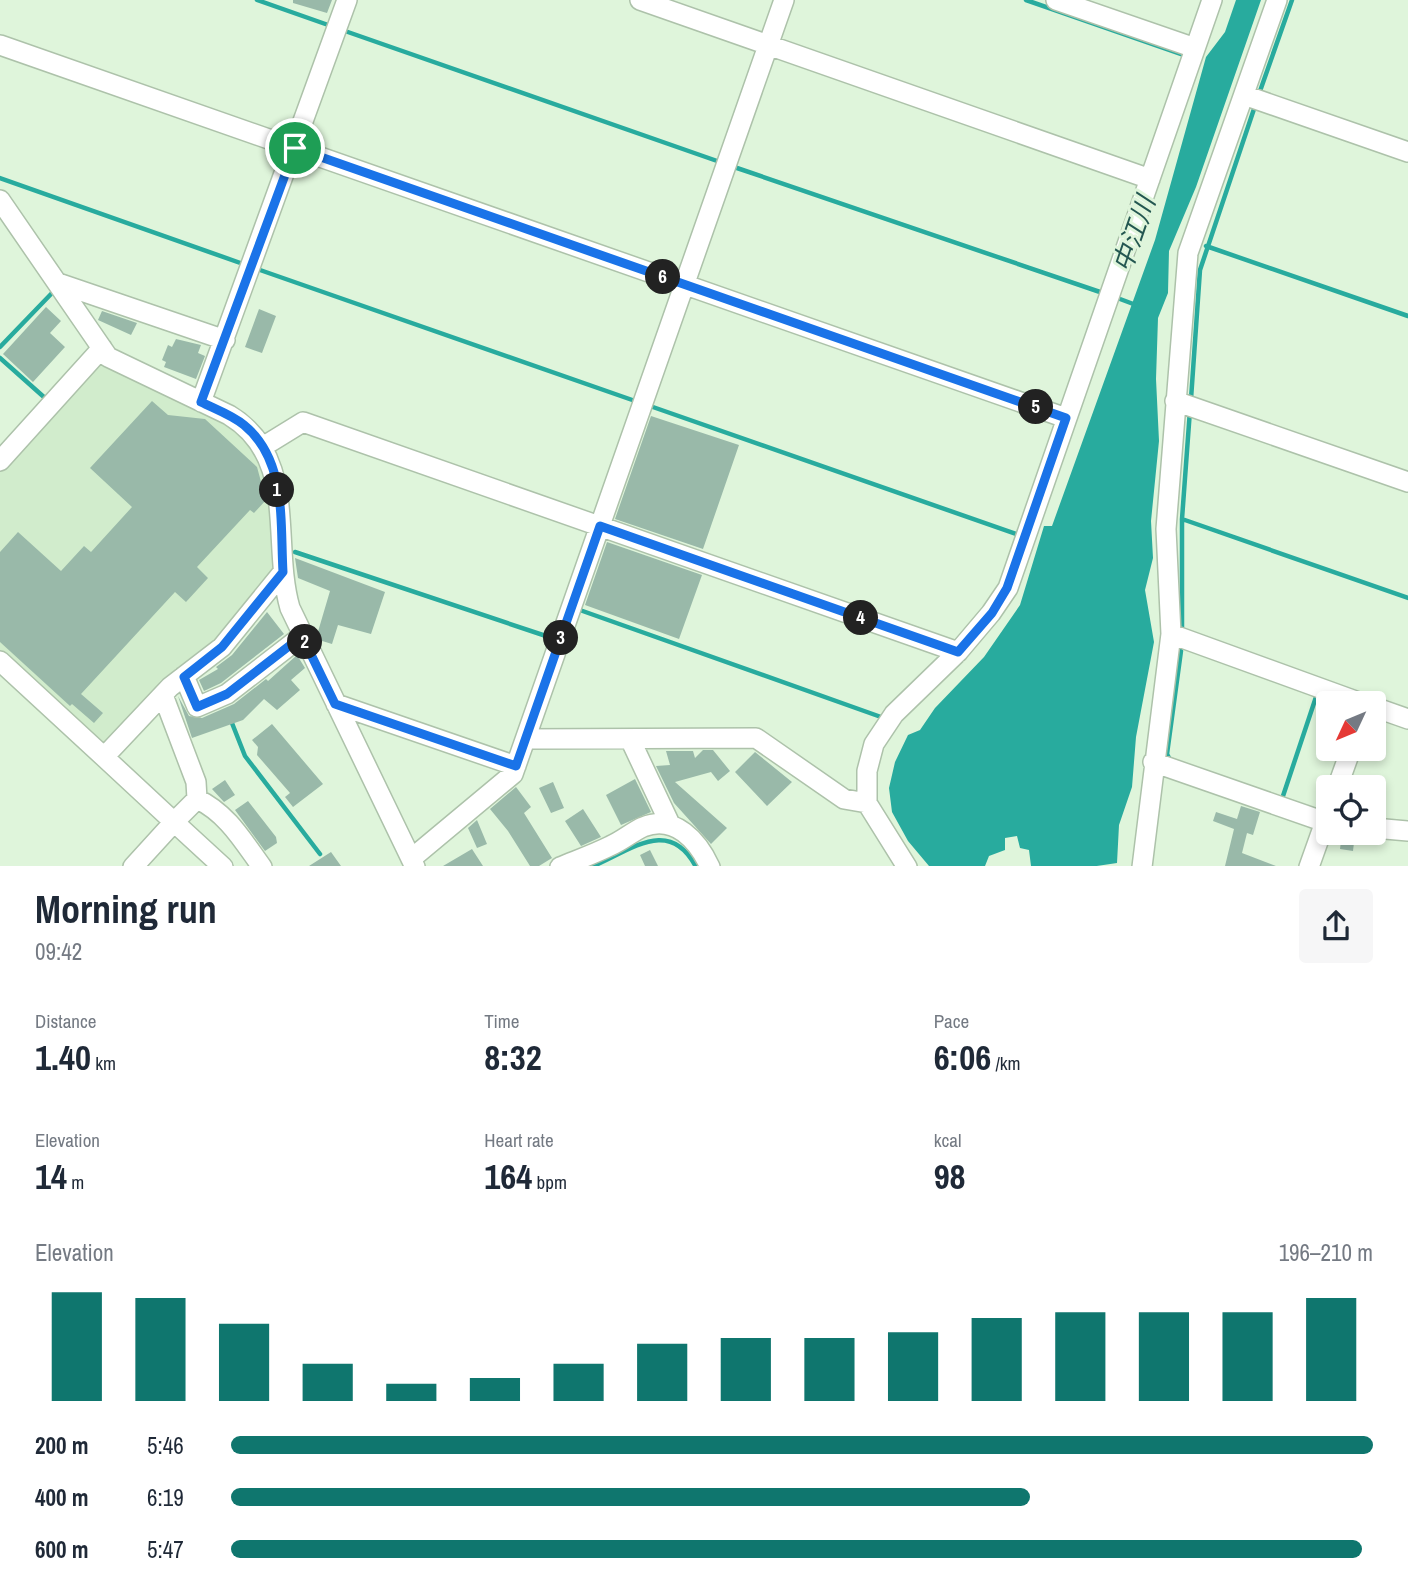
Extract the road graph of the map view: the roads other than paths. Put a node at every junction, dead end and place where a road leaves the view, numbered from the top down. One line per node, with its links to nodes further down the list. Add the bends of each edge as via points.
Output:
1 (347, 0): 11 (street)
2 (640, 0): 8 (street)
3 (784, 0): 8 (street)
4 (1056, 0): 9 (street)
5 (1212, 0): 9 (street)
6 (1277, 0): 10 (street)
7 (0, 45): 11 (street)
8 (769, 45): 13 (street); 16 (street)
9 (1195, 48): 13 (street)
10 (1244, 95): 12 (street); 19 (street, via 1188,253)
11 (295, 148): 16 (street); 17 (street)
12 (1408, 152)
13 (1150, 179): 21 (street)
14 (0, 200): 15 (street)
15 (58, 283): 17 (street); 18 (street)
16 (686, 285): 21 (street); 25 (street)
17 (225, 340): 20 (street)
18 (102, 348): 20 (street, via 108,358); 23 (street)
19 (1175, 401): 24 (street); 27 (street, via 1166,529)
20 (201, 402): 22 (street, via 243,424)
21 (1066, 418): 29 (street, via 1007,588)
22 (264, 446): 25 (street, via 303,422); 26 (street, via 276,478)
23 (0, 461)
24 (1408, 482)
25 (600, 526): 29 (street); 38 (street)
26 (283, 572): 28 (street); 31 (street, via 222,647)
27 (1171, 634): 32 (street); 40 (street)
28 (302, 636): 31 (street, via 227,694 197,707); 34 (street)
29 (958, 652): 43 (street, via 882,729 867,772)
30 (0, 661): 39 (street)
31 (184, 677): 33 (street)
32 (1328, 691)
33 (163, 695): 39 (street); 42 (street, via 196,782)
34 (335, 704): 41 (street); 50 (street)
35 (1386, 711): 36 (street)
36 (1408, 719)
37 (630, 739): 38 (street); 43 (street, via 756,738 844,799); 46 (street)
38 (526, 740): 41 (street)
39 (104, 757): 45 (street)
40 (1153, 762): 44 (street); 57 (street)
41 (516, 766): 50 (street, via 513,774)
42 (197, 799): 45 (street); 53 (street, via 227,820)
43 (867, 803): 56 (street)
44 (1316, 815)
45 (174, 822): 51 (street); 52 (street)
46 (670, 824): 54 (street, via 643,827 607,848); 55 (street, via 695,843)
47 (1386, 829): 48 (street)
48 (1408, 831)
49 (1318, 845): 58 (street)
50 (413, 863)
51 (133, 866)
52 (223, 866)
53 (262, 866)
54 (560, 866)
55 (710, 866)
56 (907, 866)
57 (1142, 866)
58 (1310, 866)

